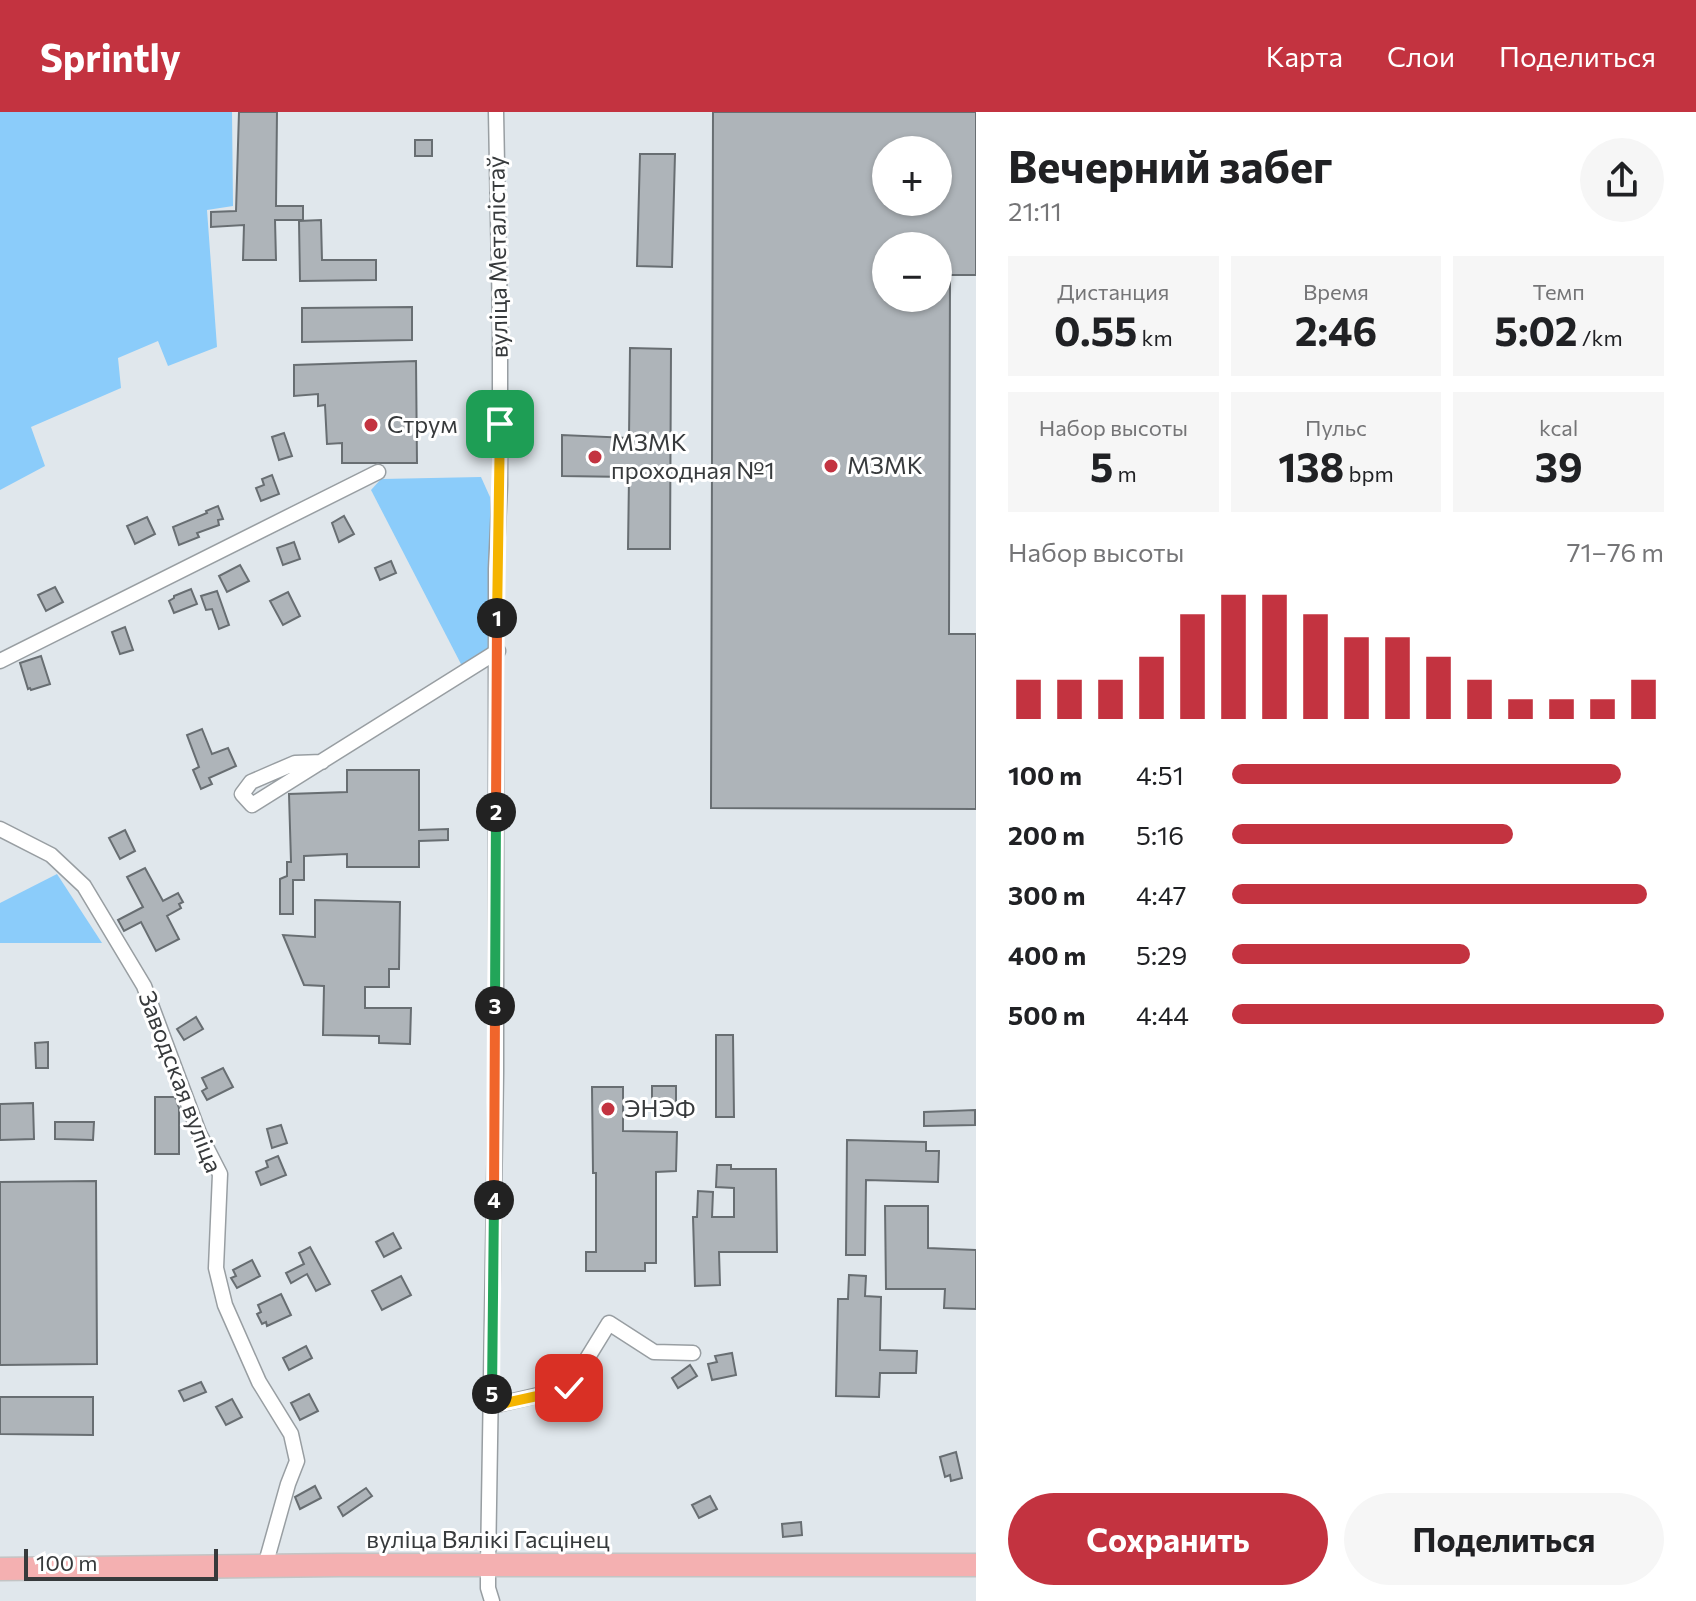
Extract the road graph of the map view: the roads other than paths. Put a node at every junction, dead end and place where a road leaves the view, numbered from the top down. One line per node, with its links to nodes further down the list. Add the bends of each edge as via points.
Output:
1 (496, 112): 3 (street, вуліца Металістаў)
2 (378, 472): 4 (street)
3 (498, 651): 5 (street); 8 (street, вуліца Металістаў)
4 (0, 661)
5 (322, 762): 5 (street, via 295,763 251,782 242,794 252,805)
6 (0, 829): 10 (street, Заводская вуліца, via 51,855 84,886 144,986 199,1133 220,1174 216,1268 225,1305 259,1382 291,1434 297,1461)
7 (693, 1353): 8 (street, via 654,1352 609,1323 569,1388)
8 (492, 1406): 11 (street, вуліца Металістаў)
9 (976, 1565): 11 (main road, вуліца Вялікі Гасцінец)
10 (265, 1566): 11 (main road, вуліца Вялікі Гасцінец); 12 (main road, вуліца Вялікі Гасцінец)
11 (488, 1566): 13 (street, вуліца Металістаў)
12 (0, 1569)
13 (492, 1601)

